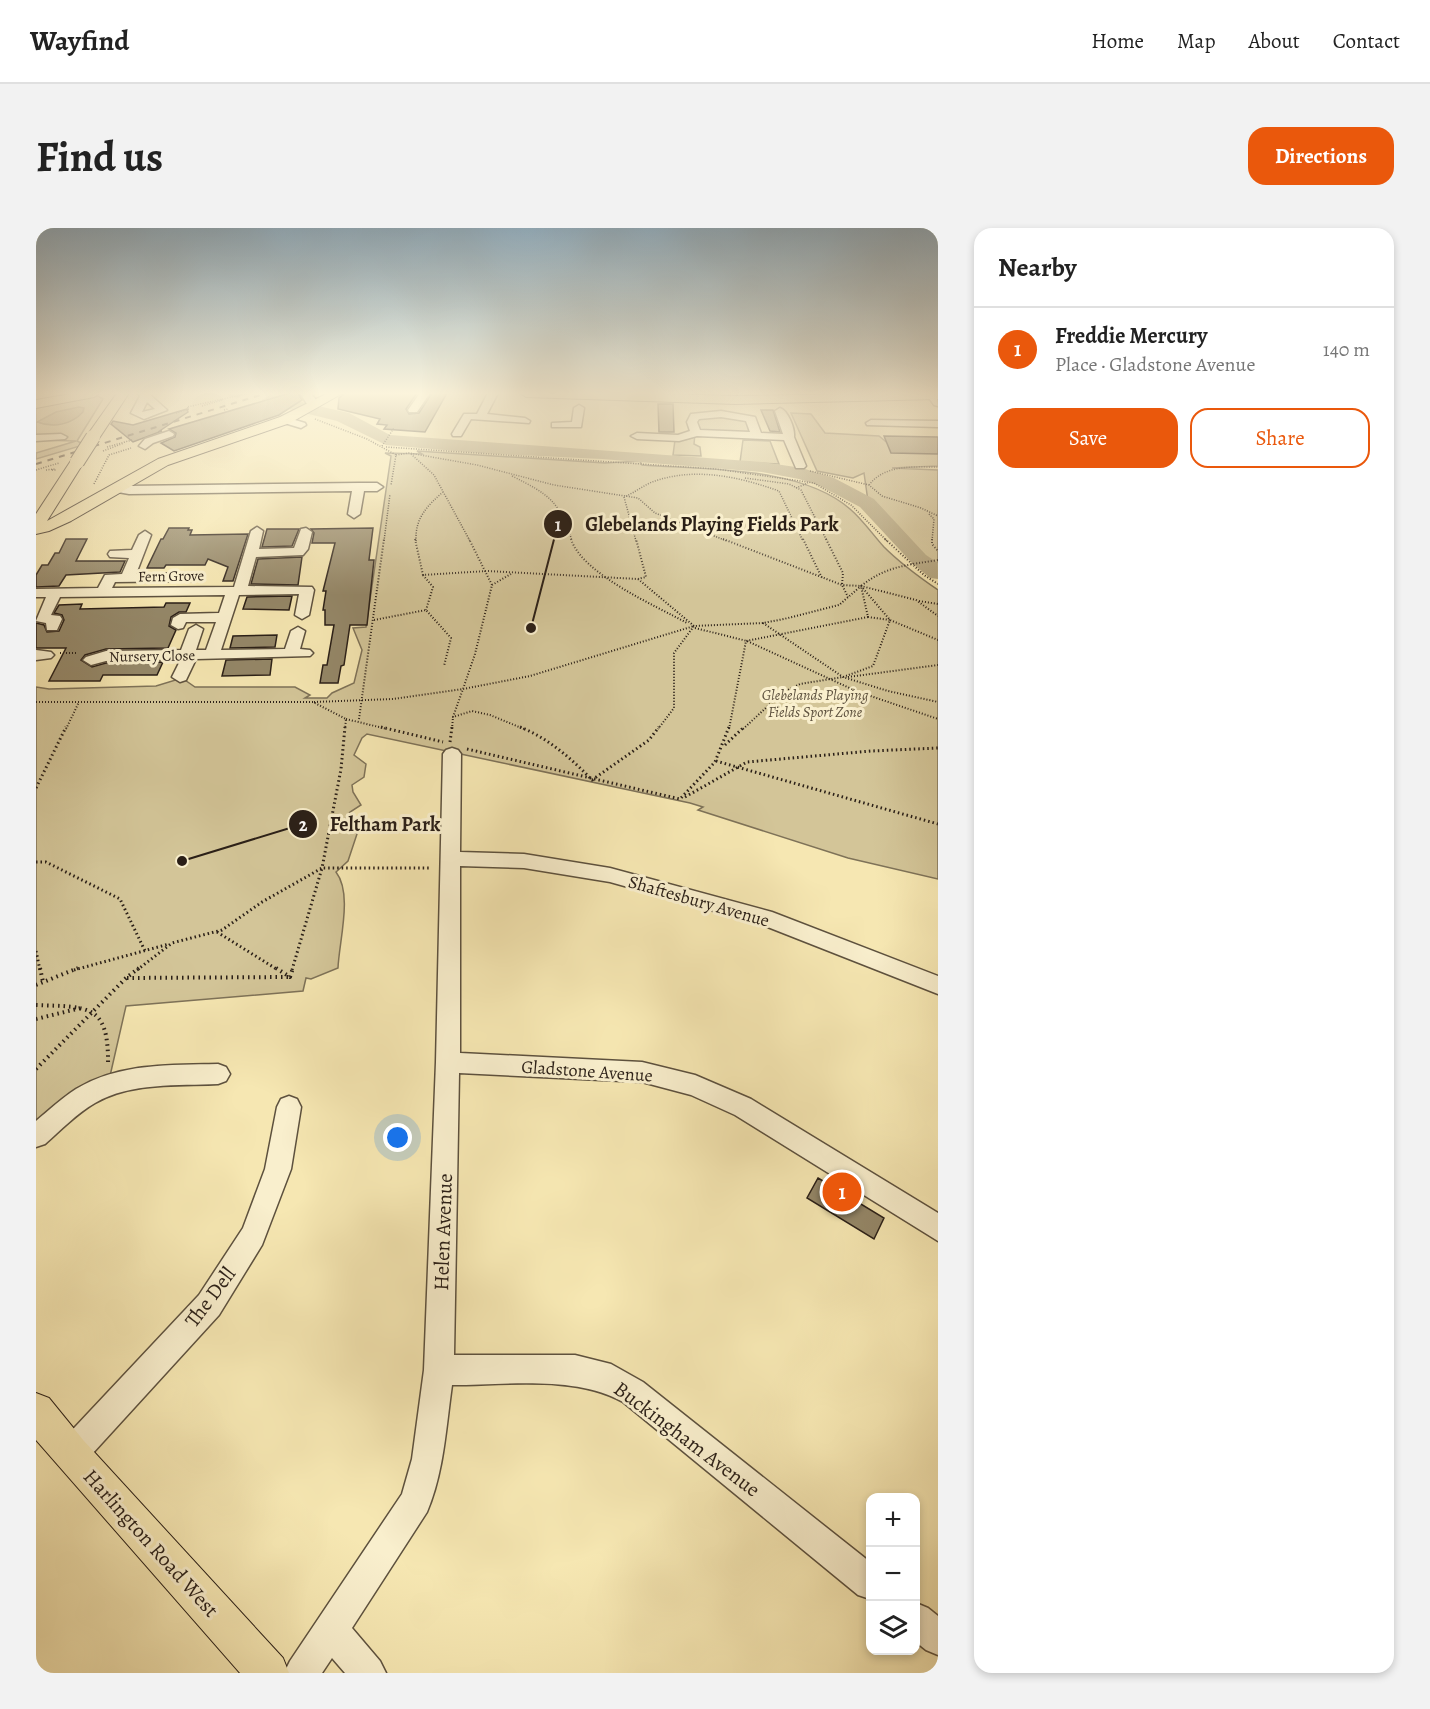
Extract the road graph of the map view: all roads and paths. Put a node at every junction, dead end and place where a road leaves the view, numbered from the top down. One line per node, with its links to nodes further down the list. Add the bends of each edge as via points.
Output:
1 (79, 460): 28 (main road, bridge)
2 (106, 460): 16 (path)
3 (168, 460): 20 (main road)
4 (395, 460): 66 (path)
5 (418, 460): 22 (path, via 434,475)
6 (445, 460): 13 (path)
7 (588, 460): 15 (path, via 716,469)
8 (798, 460): 10 (street)
9 (61, 463): 12 (path)
10 (800, 466): 17 (path)
11 (938, 467): 17 (path, via 890,470 878,474)
12 (36, 470)
13 (504, 473): 23 (path); 41 (path, via 538,490 554,504 564,515 573,544)
14 (729, 476): 21 (path); 23 (path, via 677,476 652,482); 48 (path, via 779,491)
15 (810, 482): 21 (path); 37 (path, via 852,505)
16 (94, 484)
17 (869, 485): 25 (path, via 882,496)
18 (359, 487): 19 (street); 20 (street); 26 (street)
19 (377, 487)
20 (116, 488): 24 (main road)
21 (796, 488): 51 (path, via 801,490 843,573)
22 (443, 492): 38 (path); 40 (path, via 426,505 416,523 416,547)
23 (624, 497): 47 (path, via 646,577); 48 (path, via 638,498 655,513)
24 (92, 501): 28 (main road); 28 (main road, via 46,527)
25 (928, 512): 27 (path); 32 (path, via 934,519 932,544)
26 (354, 514)
27 (938, 516)
28 (41, 519)
29 (257, 531): 33 (street, Nursery Close)
30 (306, 532): 33 (street, via 298,552)
31 (145, 535): 35 (street)
32 (938, 551)
33 (250, 553): 53 (street, Nursery Close)
34 (115, 554): 35 (street)
35 (137, 554): 44 (street)
36 (938, 560): 37 (path)
37 (913, 564): 49 (path); 52 (path, via 876,574)
38 (488, 571): 39 (path); 40 (path); 50 (path)
39 (513, 572): 41 (path); 50 (path)
40 (423, 575): 61 (path, via 433,587)
41 (603, 576): 47 (path); 71 (path)
42 (169, 577): 43 (street); 44 (street); 57 (street)
43 (195, 577)
44 (127, 578): 46 (street)
45 (72, 579): 46 (street)
46 (110, 579): 56 (street)
47 (638, 579): 71 (path)
48 (823, 580): 51 (path)
49 (938, 584)
50 (492, 585): 87 (path)
51 (842, 585): 52 (path); 58 (path)
52 (861, 586): 58 (path); 59 (path); 65 (path); 67 (path)
53 (237, 591): 57 (street, Fern Grove); 62 (street, Fern Grove, via 307,590); 64 (street, Nursery Close)
54 (36, 593): 55 (street, Fern Grove)
55 (55, 593): 56 (street, Fern Grove); 70 (street, via 42,619 55,619)
56 (103, 593): 57 (street, Fern Grove)
57 (163, 593)
58 (848, 597): 68 (path, via 839,605)
59 (916, 600): 60 (path); 63 (path)
60 (938, 604)
61 (426, 610): 66 (path); 83 (path, via 451,638)
62 (302, 615)
63 (938, 616)
64 (224, 617): 69 (street, via 180,618); 78 (street, Nursery Close)
65 (868, 617): 67 (path); 74 (path)
66 (374, 620): 88 (path)
67 (890, 620): 76 (path); 85 (path, via 873,666)
68 (763, 623): 71 (path); 74 (path)
69 (178, 625)
70 (52, 627)
71 (695, 627): 77 (path); 87 (path, via 530,676); 102 (path, via 674,653 674,708 649,740)
72 (196, 629): 80 (street)
73 (298, 630): 78 (street, Nursery Close, via 298,653)
74 (778, 635): 77 (path); 85 (path)
75 (938, 636): 76 (path)
76 (937, 640)
77 (746, 641): 86 (path); 97 (path, via 740,683)
78 (212, 654): 80 (street, Nursery Close)
79 (41, 655): 81 (path, via 88,653)
80 (188, 656): 81 (street, Nursery Close, via 106,656); 84 (street)
81 (91, 660)
82 (938, 665): 85 (path)
83 (444, 666)
84 (180, 677)
85 (843, 677): 86 (path); 92 (path)
86 (829, 680): 96 (path); 97 (path, via 800,684 782,693)
87 (463, 689): 88 (path, via 427,696); 93 (path)
88 (360, 700): 91 (path); 95 (path)
89 (36, 702): 90 (path)
90 (79, 702): 91 (path); 103 (path)
91 (313, 702): 94 (path)
92 (938, 702)
93 (453, 717): 98 (path); 102 (path, via 472,711 532,732 573,760)
94 (346, 719): 95 (path); 108 (path, via 341,769)
95 (359, 720): 98 (path)
96 (938, 720)
97 (723, 746): 100 (path)
98 (454, 747): 102 (path); 107 (street, Helen Avenue)
99 (938, 748): 101 (path, via 747,762)
100 (716, 761): 101 (path); 104 (path)
101 (737, 767): 104 (path); 105 (path)
102 (592, 780): 104 (path)
103 (36, 788)
104 (680, 799)
105 (938, 824)
106 (36, 862): 112 (path, via 46,862 120,899)
107 (449, 863): 108 (path); 117 (street, Shaftesbury Avenue, via 524,861 610,875 765,918); 122 (street, Helen Avenue)
108 (322, 868): 109 (path); 113 (path)
109 (217, 932): 110 (path); 113 (path)
110 (172, 943): 112 (path); 114 (path)
111 (36, 951): 115 (path)
112 (145, 951): 115 (path, via 89,964)
113 (290, 976): 114 (path)
114 (126, 978): 120 (path)
115 (44, 982): 116 (path)
116 (36, 985)
117 (938, 985)
118 (36, 1005): 119 (path)
119 (86, 1007): 120 (path); 121 (path)
120 (95, 1011): 123 (path); 125 (path, via 110,1044)
121 (36, 1019)
122 (447, 1062): 128 (street, Gladstone Avenue, via 642,1072 695,1085 743,1107); 129 (street, Helen Avenue)
123 (36, 1069)
124 (218, 1074): 125 (street, via 152,1076)
125 (106, 1087): 127 (street, via 86,1096)
126 (289, 1107): 131 (street, The Dell, via 278,1169 253,1236 209,1305)
127 (36, 1136)
128 (938, 1228)
129 (439, 1370): 132 (street, Buckingham Avenue, via 575,1370 611,1379 633,1392); 134 (street, Helen Avenue, via 427,1459 416,1501)
130 (36, 1411): 131 (main road, Harlington Road West)
131 (71, 1454): 136 (main road, Harlington Road West)
132 (866, 1580)
133 (920, 1624): 135 (street)
134 (330, 1630): 137 (street, Helen Avenue); 138 (street)
135 (938, 1638)
136 (268, 1673)
137 (302, 1673)
138 (368, 1673)

